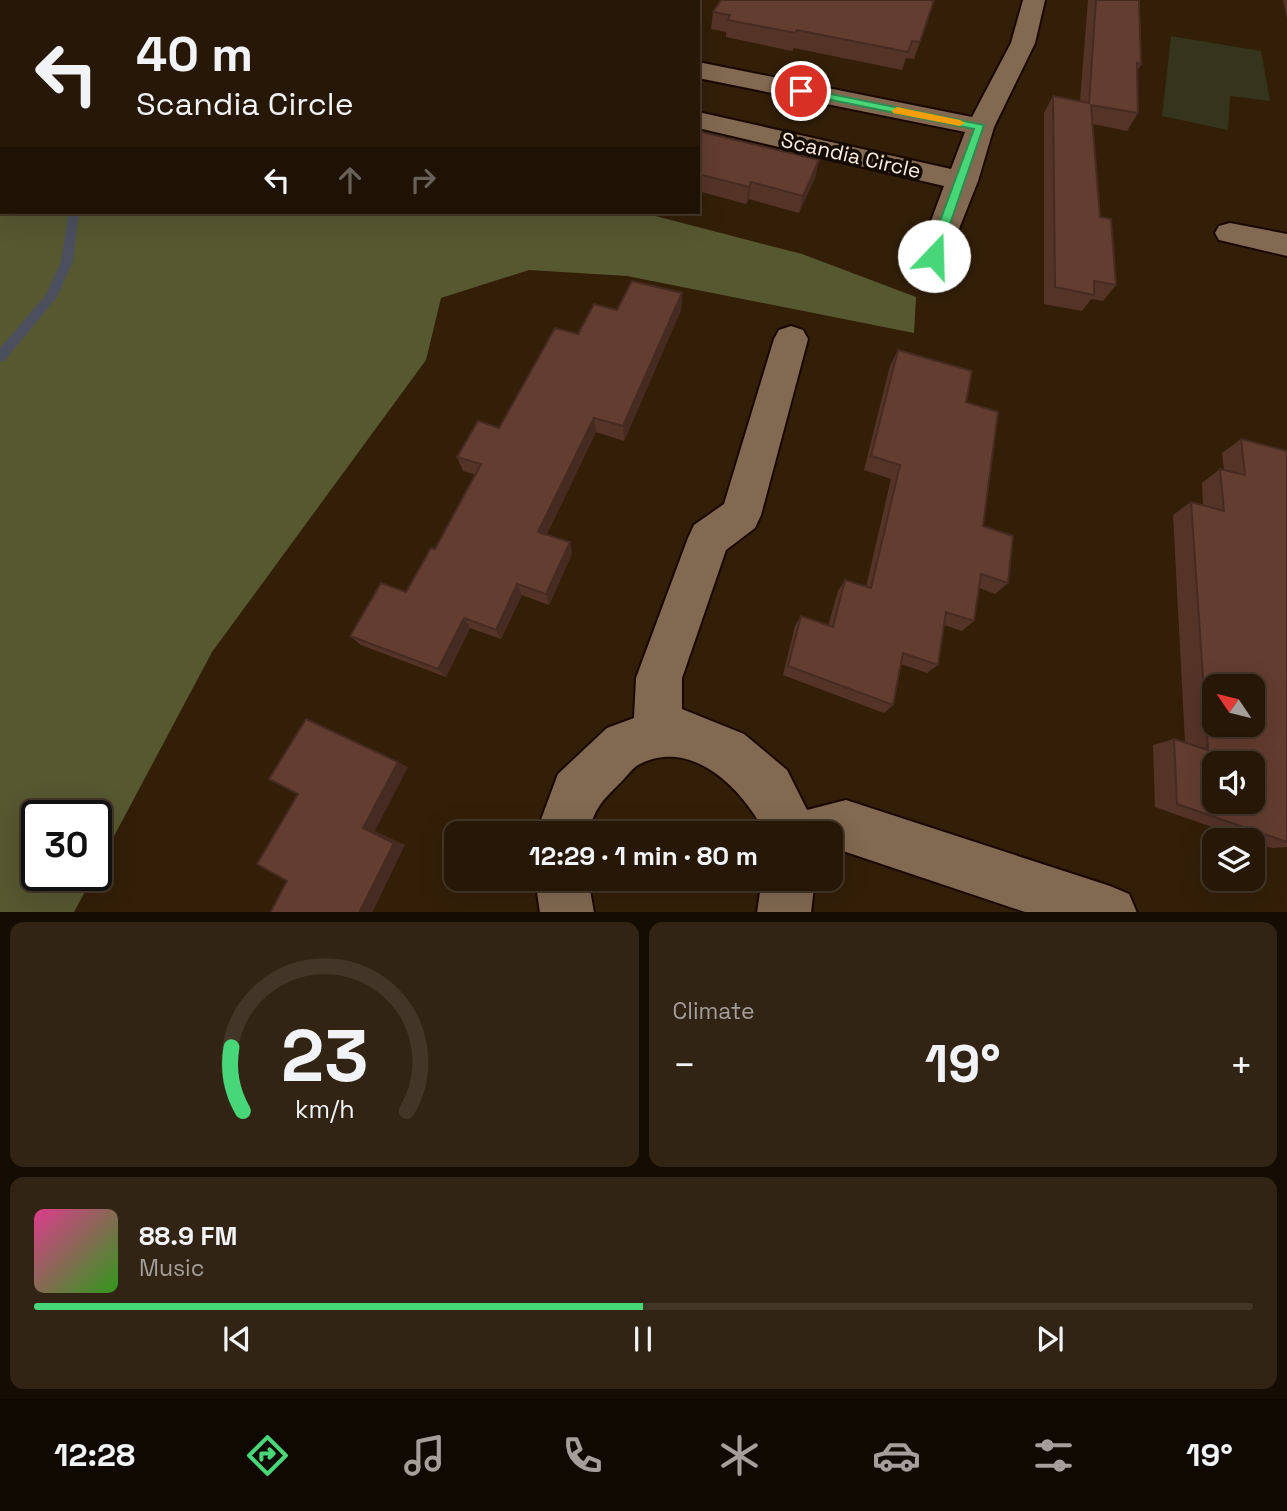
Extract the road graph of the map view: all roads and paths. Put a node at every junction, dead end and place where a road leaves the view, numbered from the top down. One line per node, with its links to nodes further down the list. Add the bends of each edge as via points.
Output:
1 (1034, 0): 4 (street, via 1023,43)
2 (700, 70): 4 (street, Scandia Circle)
3 (700, 120): 5 (street, Scandia Circle)
4 (980, 127): 5 (street)
5 (963, 181): 8 (street)
6 (1230, 233): 7 (street)
7 (1287, 246)
8 (934, 256)
9 (791, 339): 10 (street, via 741,515 709,538 659,678)
10 (657, 736): 11 (street, via 624,745 576,792); 12 (street, via 677,731 727,751 769,788)
11 (566, 821)
12 (786, 821)
13 (843, 827): 18 (street)
14 (563, 891): 16 (street)
15 (787, 891): 17 (street)
16 (567, 912)
17 (785, 912)
18 (1110, 912)

